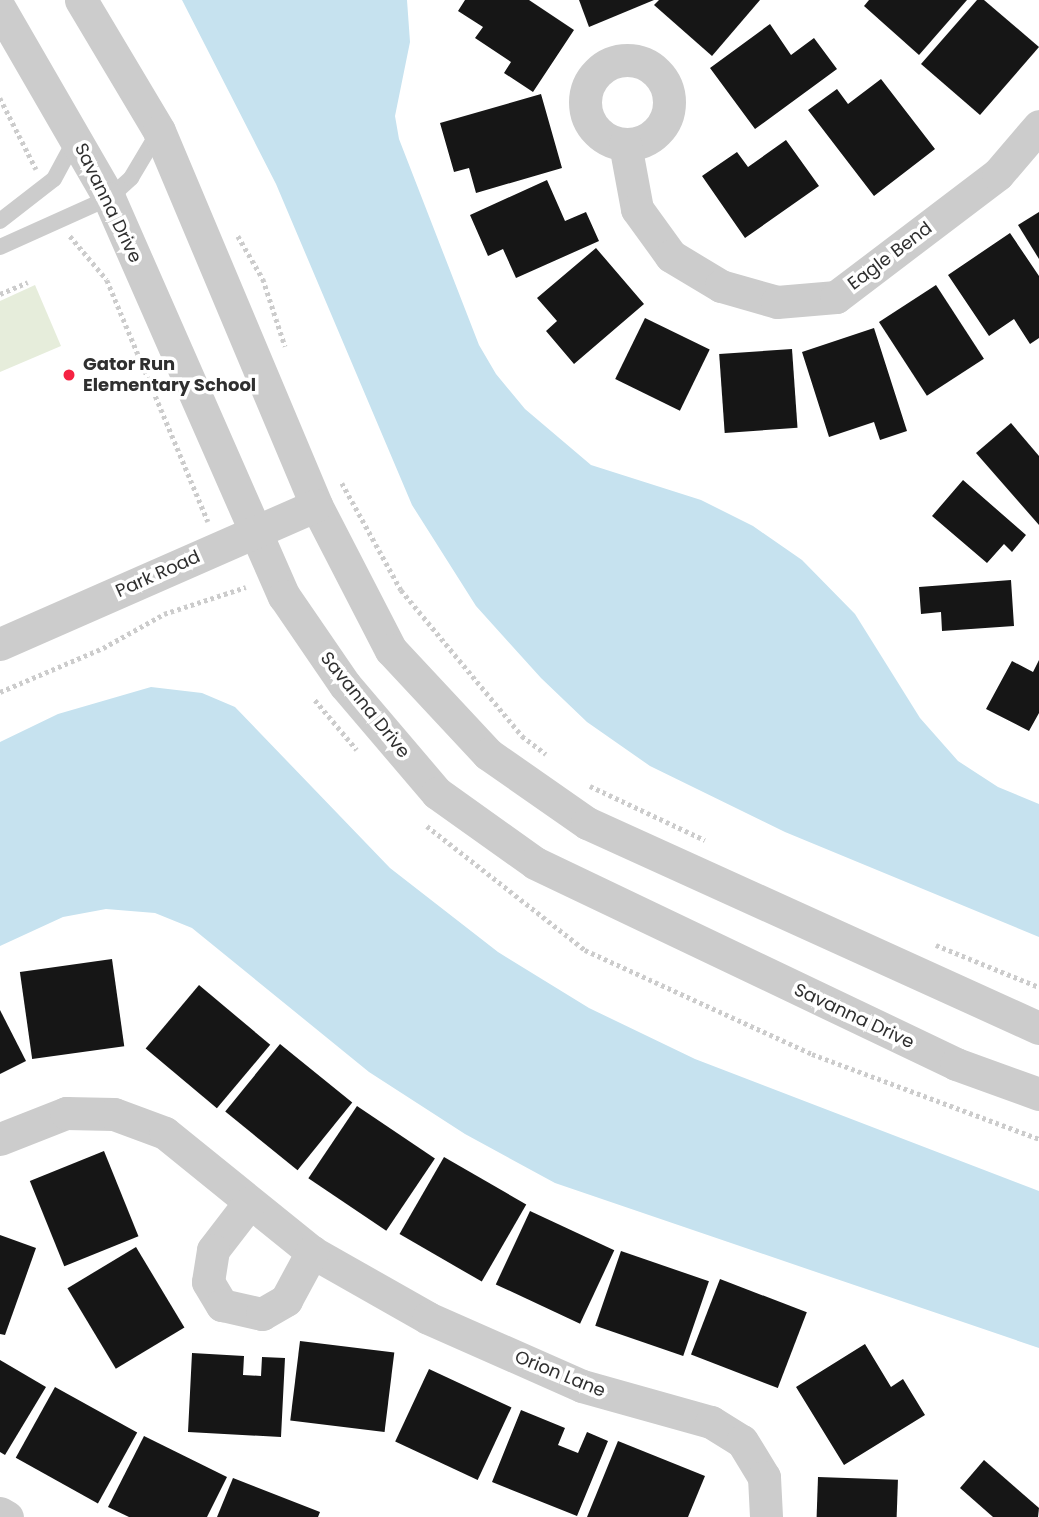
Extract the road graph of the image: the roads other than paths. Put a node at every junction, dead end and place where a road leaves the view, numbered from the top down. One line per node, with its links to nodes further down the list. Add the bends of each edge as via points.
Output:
1 (81, 0): 4 (street)
2 (0, 9): 5 (street, Savanna Drive)
3 (1039, 126): 6 (street, Eagle Bend, via 998,174 836,297 777,302 721,286 671,256 637,209)
4 (159, 131): 7 (lane, via 131,178); 10 (street)
5 (76, 138): 7 (street, Savanna Drive); 8 (lane, via 54,179)
6 (625, 144)
7 (109, 198): 9 (lane); 11 (street, Savanna Drive)
8 (0, 221)
9 (0, 247)
10 (316, 505): 11 (street, Park Road); 13 (street, via 391,650 488,754 587,823)
11 (255, 531): 12 (street, Park Road); 14 (street, Savanna Drive, via 284,596 345,685 437,793 524,856 956,1064)
12 (0, 644)
13 (1039, 1028)
14 (1039, 1094)
15 (0, 1139): 16 (street, Orion Lane, via 66,1113 114,1114 165,1133)
16 (249, 1203): 17 (street, Orion Lane); 17 (street, via 213,1250 208,1282 222,1305 262,1314 285,1300)
17 (312, 1252): 20 (street, Orion Lane, via 428,1318 582,1386 711,1422 742,1441 764,1476)
18 (0, 1513): 19 (street)
19 (7, 1517)
20 (766, 1517)

